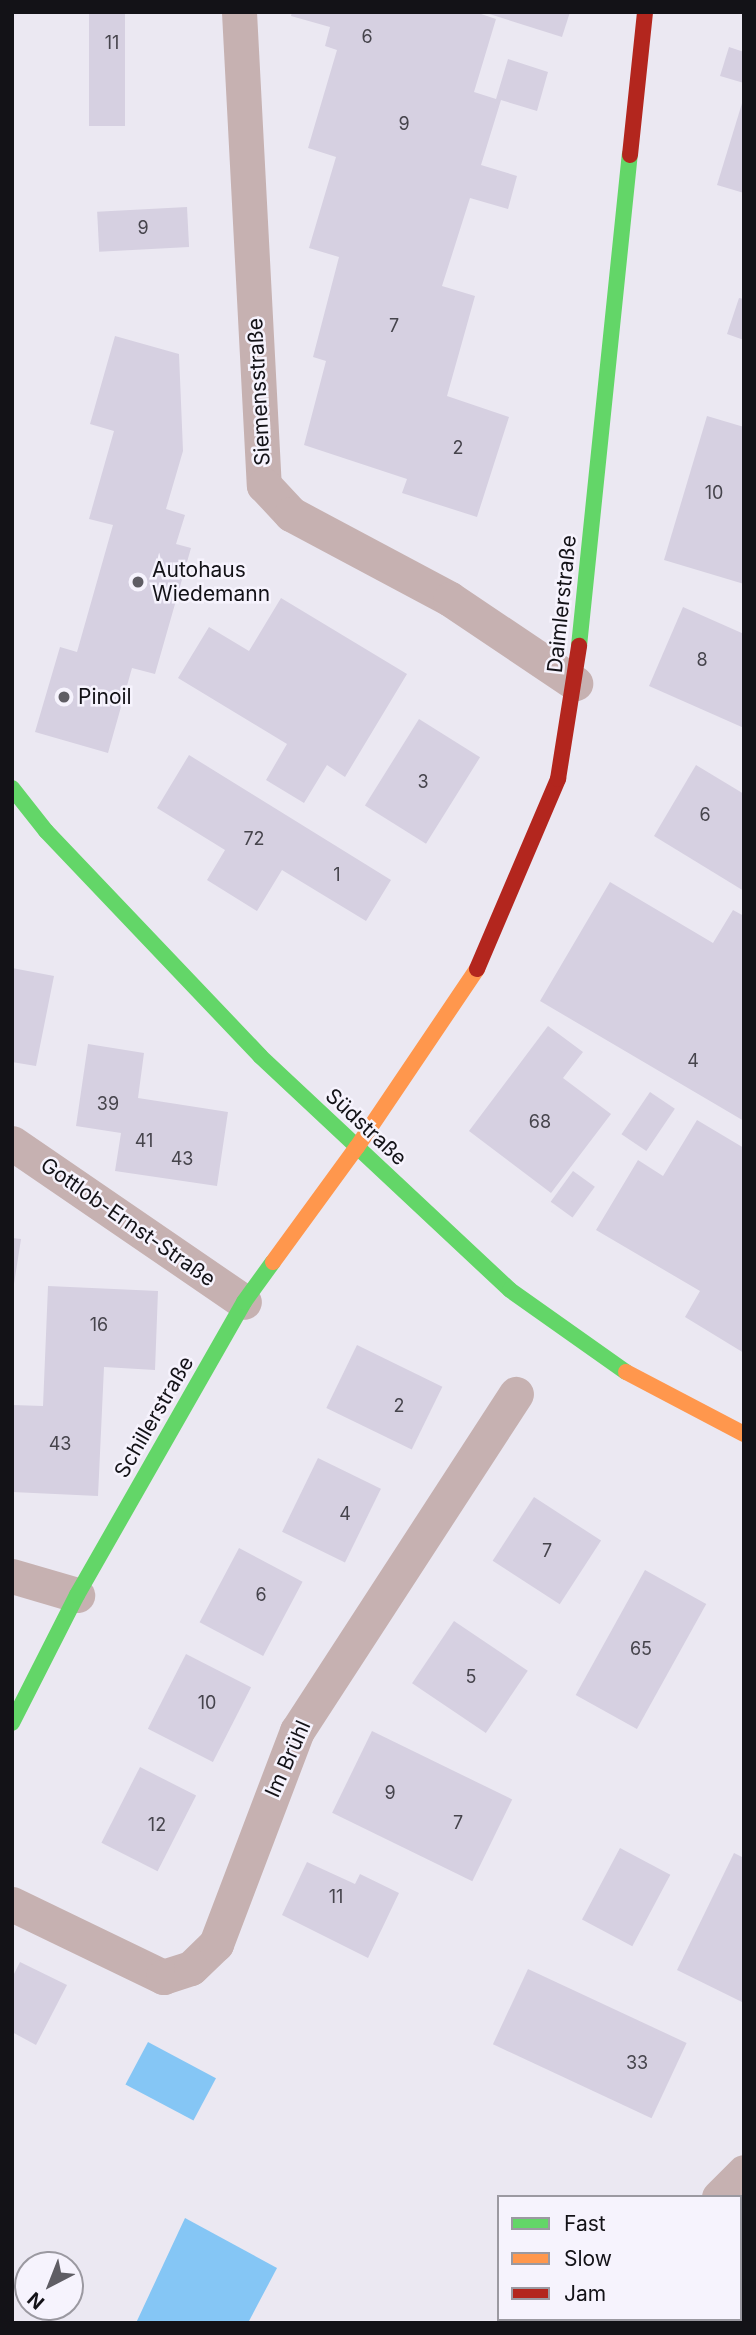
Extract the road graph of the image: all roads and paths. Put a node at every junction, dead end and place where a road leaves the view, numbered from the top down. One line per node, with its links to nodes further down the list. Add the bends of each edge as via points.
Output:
1 (239, 12): 3 (street, Siemensstraße, via 264,485 291,514 450,598)
2 (645, 12): 3 (street, Daimlerstraße)
3 (575, 683): 6 (street, Daimlerstraße, via 558,779 479,967)
4 (12, 788): 6 (street, Südstraße, via 46,831 260,1056)
5 (12, 1143): 7 (street, Gottlob-Ernst-Straße)
6 (357, 1147): 7 (street, Schillerstraße); 9 (street, Südstraße, via 510,1290 637,1379)
7 (244, 1302): 11 (street, Schillerstraße)
8 (516, 1394): 13 (street, Im Brühl, via 297,1731 216,1944 191,1968 163,1977)
9 (744, 1434)
10 (12, 1576): 11 (street)
11 (77, 1595): 12 (street, Schillerstraße)
12 (12, 1723)
13 (12, 1904)
14 (744, 2172): 15 (street)
15 (721, 2195)

